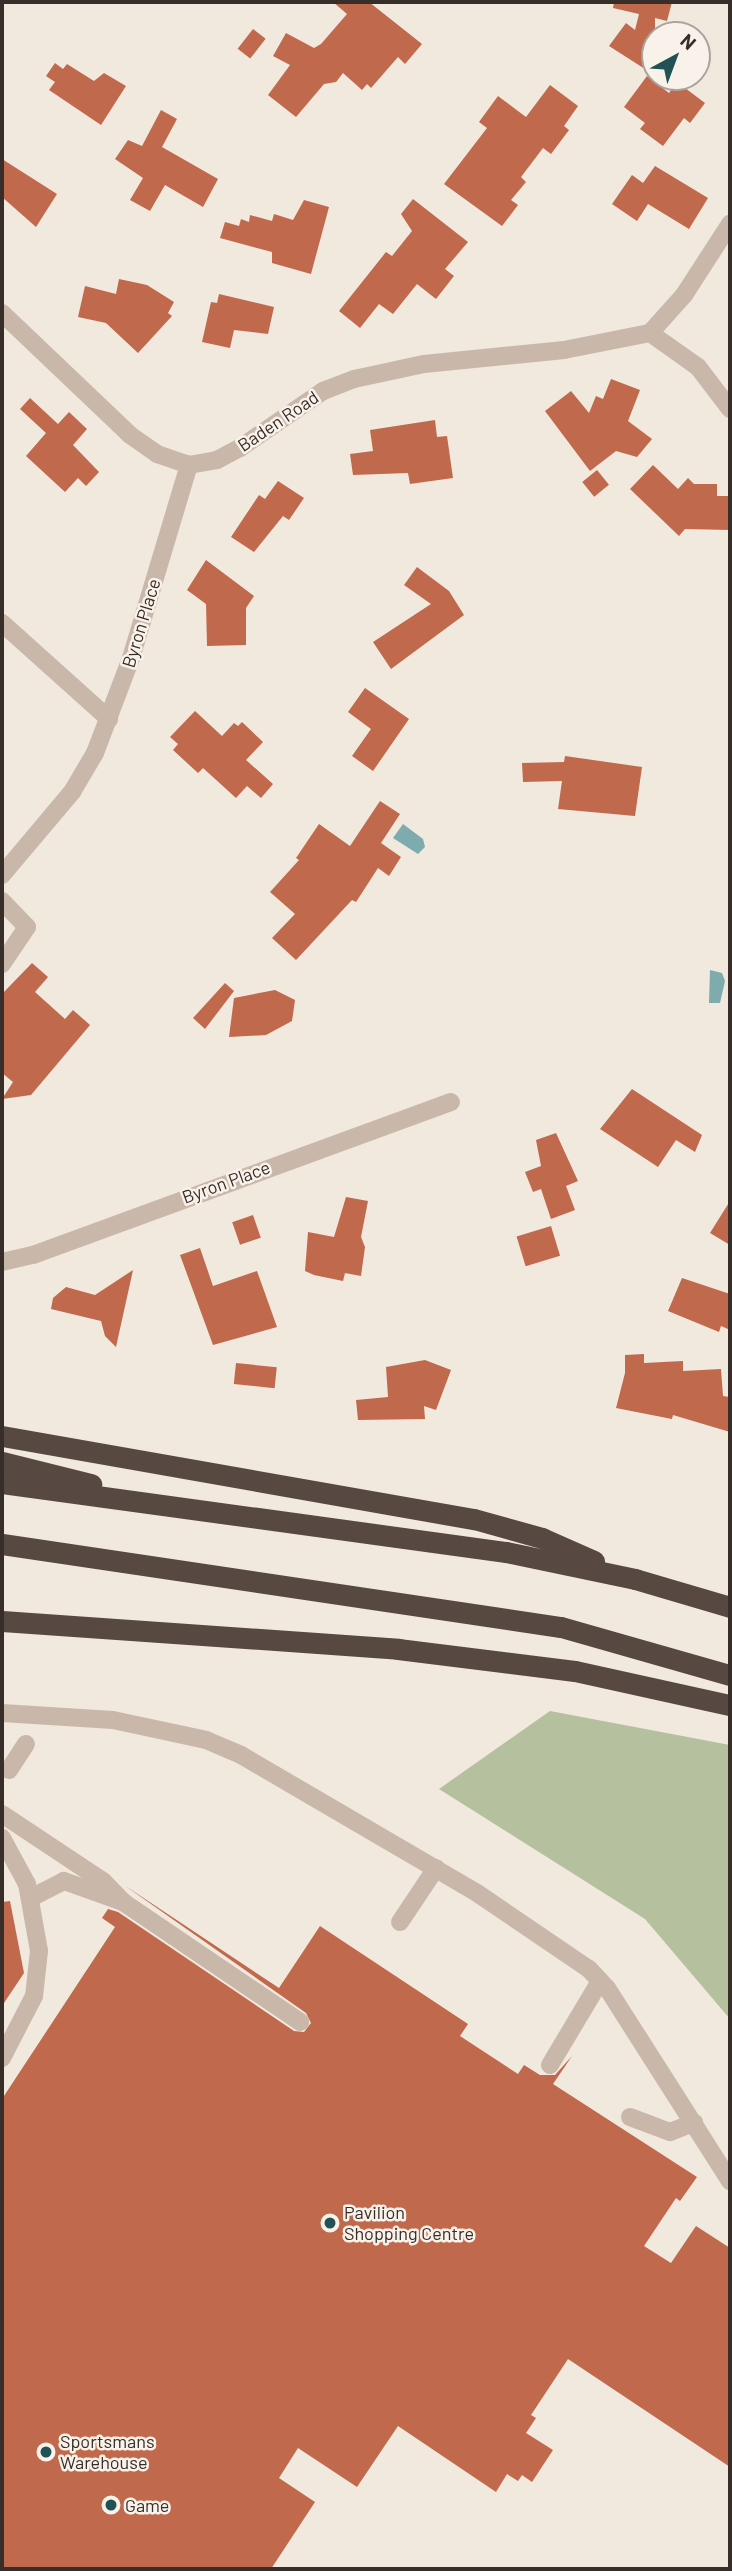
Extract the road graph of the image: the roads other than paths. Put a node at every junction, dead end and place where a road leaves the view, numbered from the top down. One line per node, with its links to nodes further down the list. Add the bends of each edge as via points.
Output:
1 (730, 224): 3 (street, via 684,295)
2 (2, 313): 5 (street, via 145,447)
3 (650, 333): 4 (street, via 698,367); 5 (street, Baden Road, via 564,350 424,364 354,379 323,391 217,460)
4 (730, 408)
5 (189, 465): 7 (street, Byron Place)
6 (2, 623): 7 (street)
7 (109, 719): 8 (street, Byron Place, via 72,792)
8 (2, 875)
9 (2, 901): 10 (street, via 27,927)
10 (2, 964)
11 (451, 1102): 12 (street, Byron Place, via 33,1255)
12 (2, 1262)
13 (2, 1436): 18 (highway, via 474,1519 542,1538)
14 (2, 1462): 16 (highway)
15 (2, 1483): 16 (highway)
16 (148, 1500): 18 (highway, via 506,1552)
17 (2, 1544): 21 (highway, via 561,1627)
18 (635, 1578): 19 (highway)
19 (730, 1607)
20 (2, 1621): 22 (highway, via 398,1648 575,1671)
21 (730, 1675)
22 (730, 1705)
23 (2, 1713): 28 (street, via 113,1720 206,1740)
24 (26, 1744): 25 (street)
25 (9, 1770)
26 (2, 1814): 30 (street, via 103,1881)
27 (2, 1838): 29 (street, via 21,1869)
28 (436, 1868): 31 (street); 32 (street, via 568,1954)
29 (31, 1898): 30 (street, via 64,1881); 34 (street, via 37,1928 37,1980 29,2009)
30 (123, 1902): 33 (street)
31 (400, 1922)
32 (600, 1981): 35 (street); 37 (street)
33 (300, 2022)
34 (2, 2058)
35 (550, 2065)
36 (630, 2117): 37 (street, via 670,2132)
37 (694, 2123): 38 (street)
38 (730, 2182)

